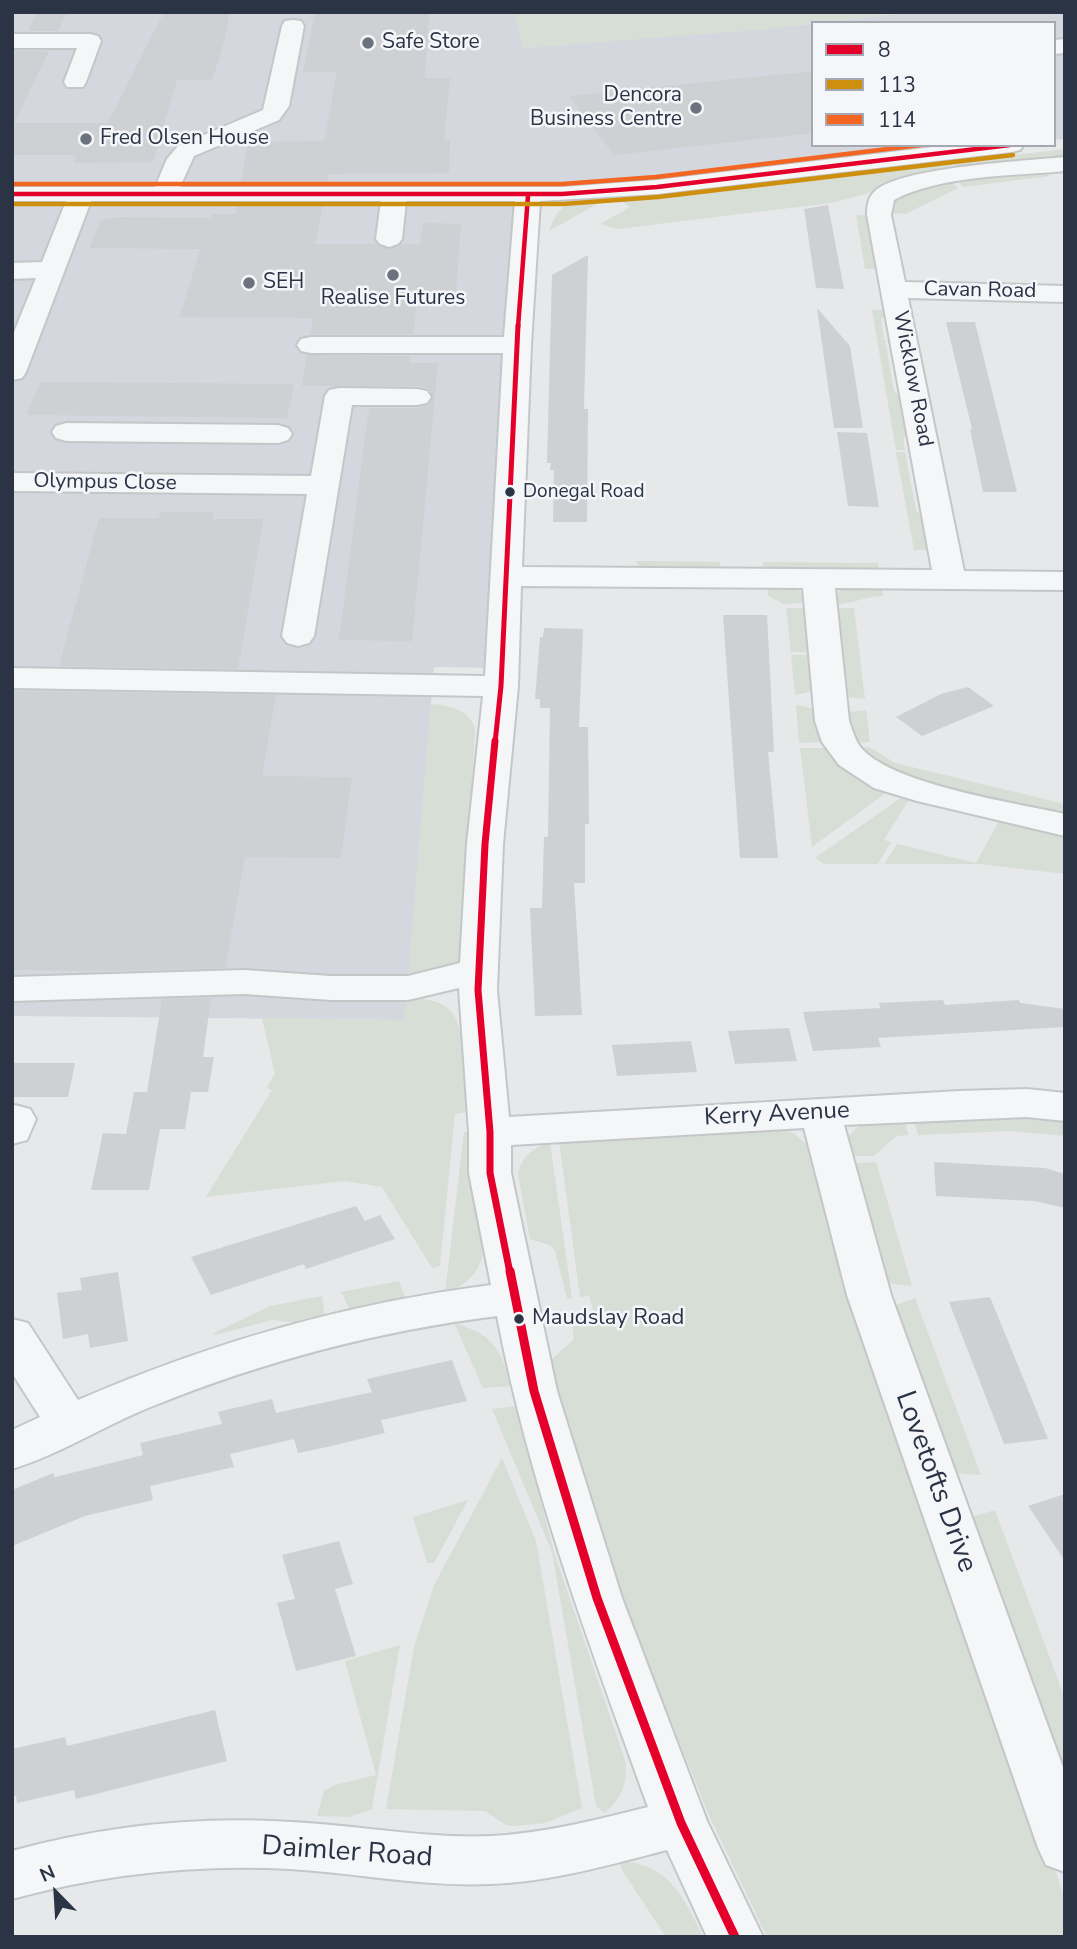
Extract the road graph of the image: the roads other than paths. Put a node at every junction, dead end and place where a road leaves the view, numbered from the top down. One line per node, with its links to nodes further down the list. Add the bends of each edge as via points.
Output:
1 (293, 26): 9 (street, via 277,106 271,115 187,151 178,159)
2 (12, 41): 3 (street, via 90,41)
3 (75, 82)
4 (976, 147): 5 (street)
5 (940, 149): 11 (street, via 657,187)
6 (1065, 164): 15 (street, Wicklow Road, via 927,180 885,194 879,208)
7 (12, 194): 8 (street)
8 (81, 195): 9 (street); 13 (street)
9 (164, 195): 10 (street)
10 (394, 196): 11 (street); 12 (street)
11 (528, 196): 18 (street)
12 (389, 239)
13 (51, 270): 14 (street); 19 (street)
14 (12, 271)
15 (895, 290): 16 (street, Cavan Road); 29 (street, Wicklow Road)
16 (1065, 294)
17 (310, 345): 18 (street)
18 (517, 345): 27 (street)
19 (12, 372)
20 (417, 397): 26 (street, via 339,396)
21 (66, 432): 23 (street)
22 (278, 434): 23 (street)
23 (209, 442): 25 (street, Olympus Close)
24 (12, 482): 25 (street, Olympus Close)
25 (198, 484): 26 (street, Olympus Close)
26 (324, 485): 31 (street)
27 (505, 576): 28 (street); 33 (street)
28 (818, 579): 29 (street); 34 (street, via 832,721 846,752 866,769 895,783)
29 (950, 580): 30 (street)
30 (1065, 581)
31 (298, 636)
32 (12, 678): 33 (street)
33 (501, 685): 35 (street, via 485,844)
34 (1065, 825)
35 (479, 971): 36 (street, via 408,988 244,982); 39 (street)
36 (12, 989)
37 (1065, 1107): 38 (street, Kerry Avenue, via 1027,1103)
38 (820, 1112): 39 (street, Kerry Avenue); 45 (street, Lovetofts Drive, via 869,1295)
39 (490, 1132): 40 (street, via 490,1173)
40 (515, 1298): 42 (street, via 417,1311 299,1336 204,1367); 44 (street, via 534,1391 597,1598)
41 (12, 1335): 42 (street)
42 (68, 1423): 43 (street)
43 (12, 1451)
44 (681, 1823): 46 (street, Daimler Road, via 576,1848 493,1860 281,1846 180,1845 108,1853); 47 (street)
45 (1065, 1848)
46 (12, 1875)
47 (735, 1937)

